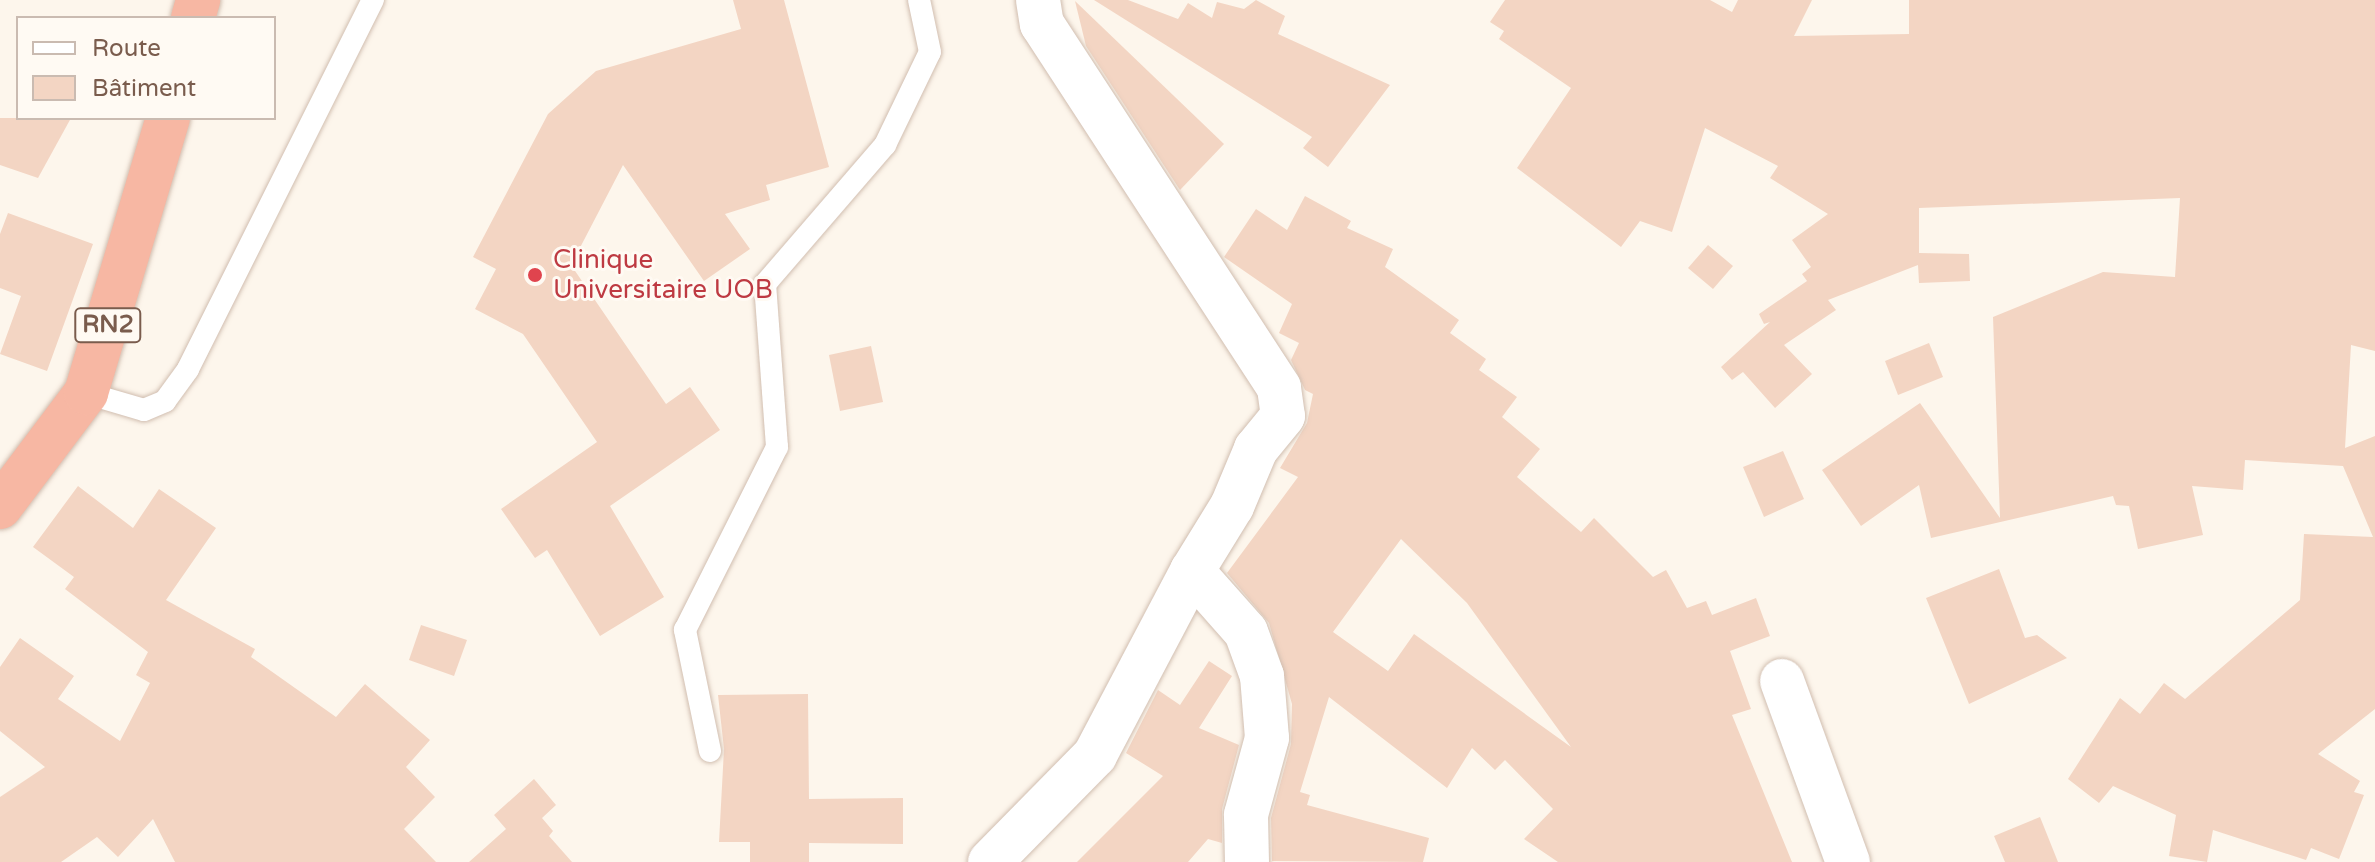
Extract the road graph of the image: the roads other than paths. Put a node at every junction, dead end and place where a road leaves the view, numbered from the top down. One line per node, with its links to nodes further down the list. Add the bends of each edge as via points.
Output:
1 (373, 0): 5 (lane, via 188,369 165,401 144,410)
2 (919, 0): 9 (lane, via 930,52 885,145 765,284 777,447 685,630)
3 (1038, 0): 7 (street, via 1042,24 1279,388 1283,416 1256,449 1232,506)
4 (167, 120): 5 (highway, RN2)
5 (86, 393): 6 (highway, RN2)
6 (0, 507)
7 (1192, 571): 10 (street, via 1095,755); 11 (street, via 1246,632 1262,676 1267,738 1246,815)
8 (1782, 681): 12 (street)
9 (710, 751)
10 (990, 862)
11 (1247, 862)
12 (1848, 862)

